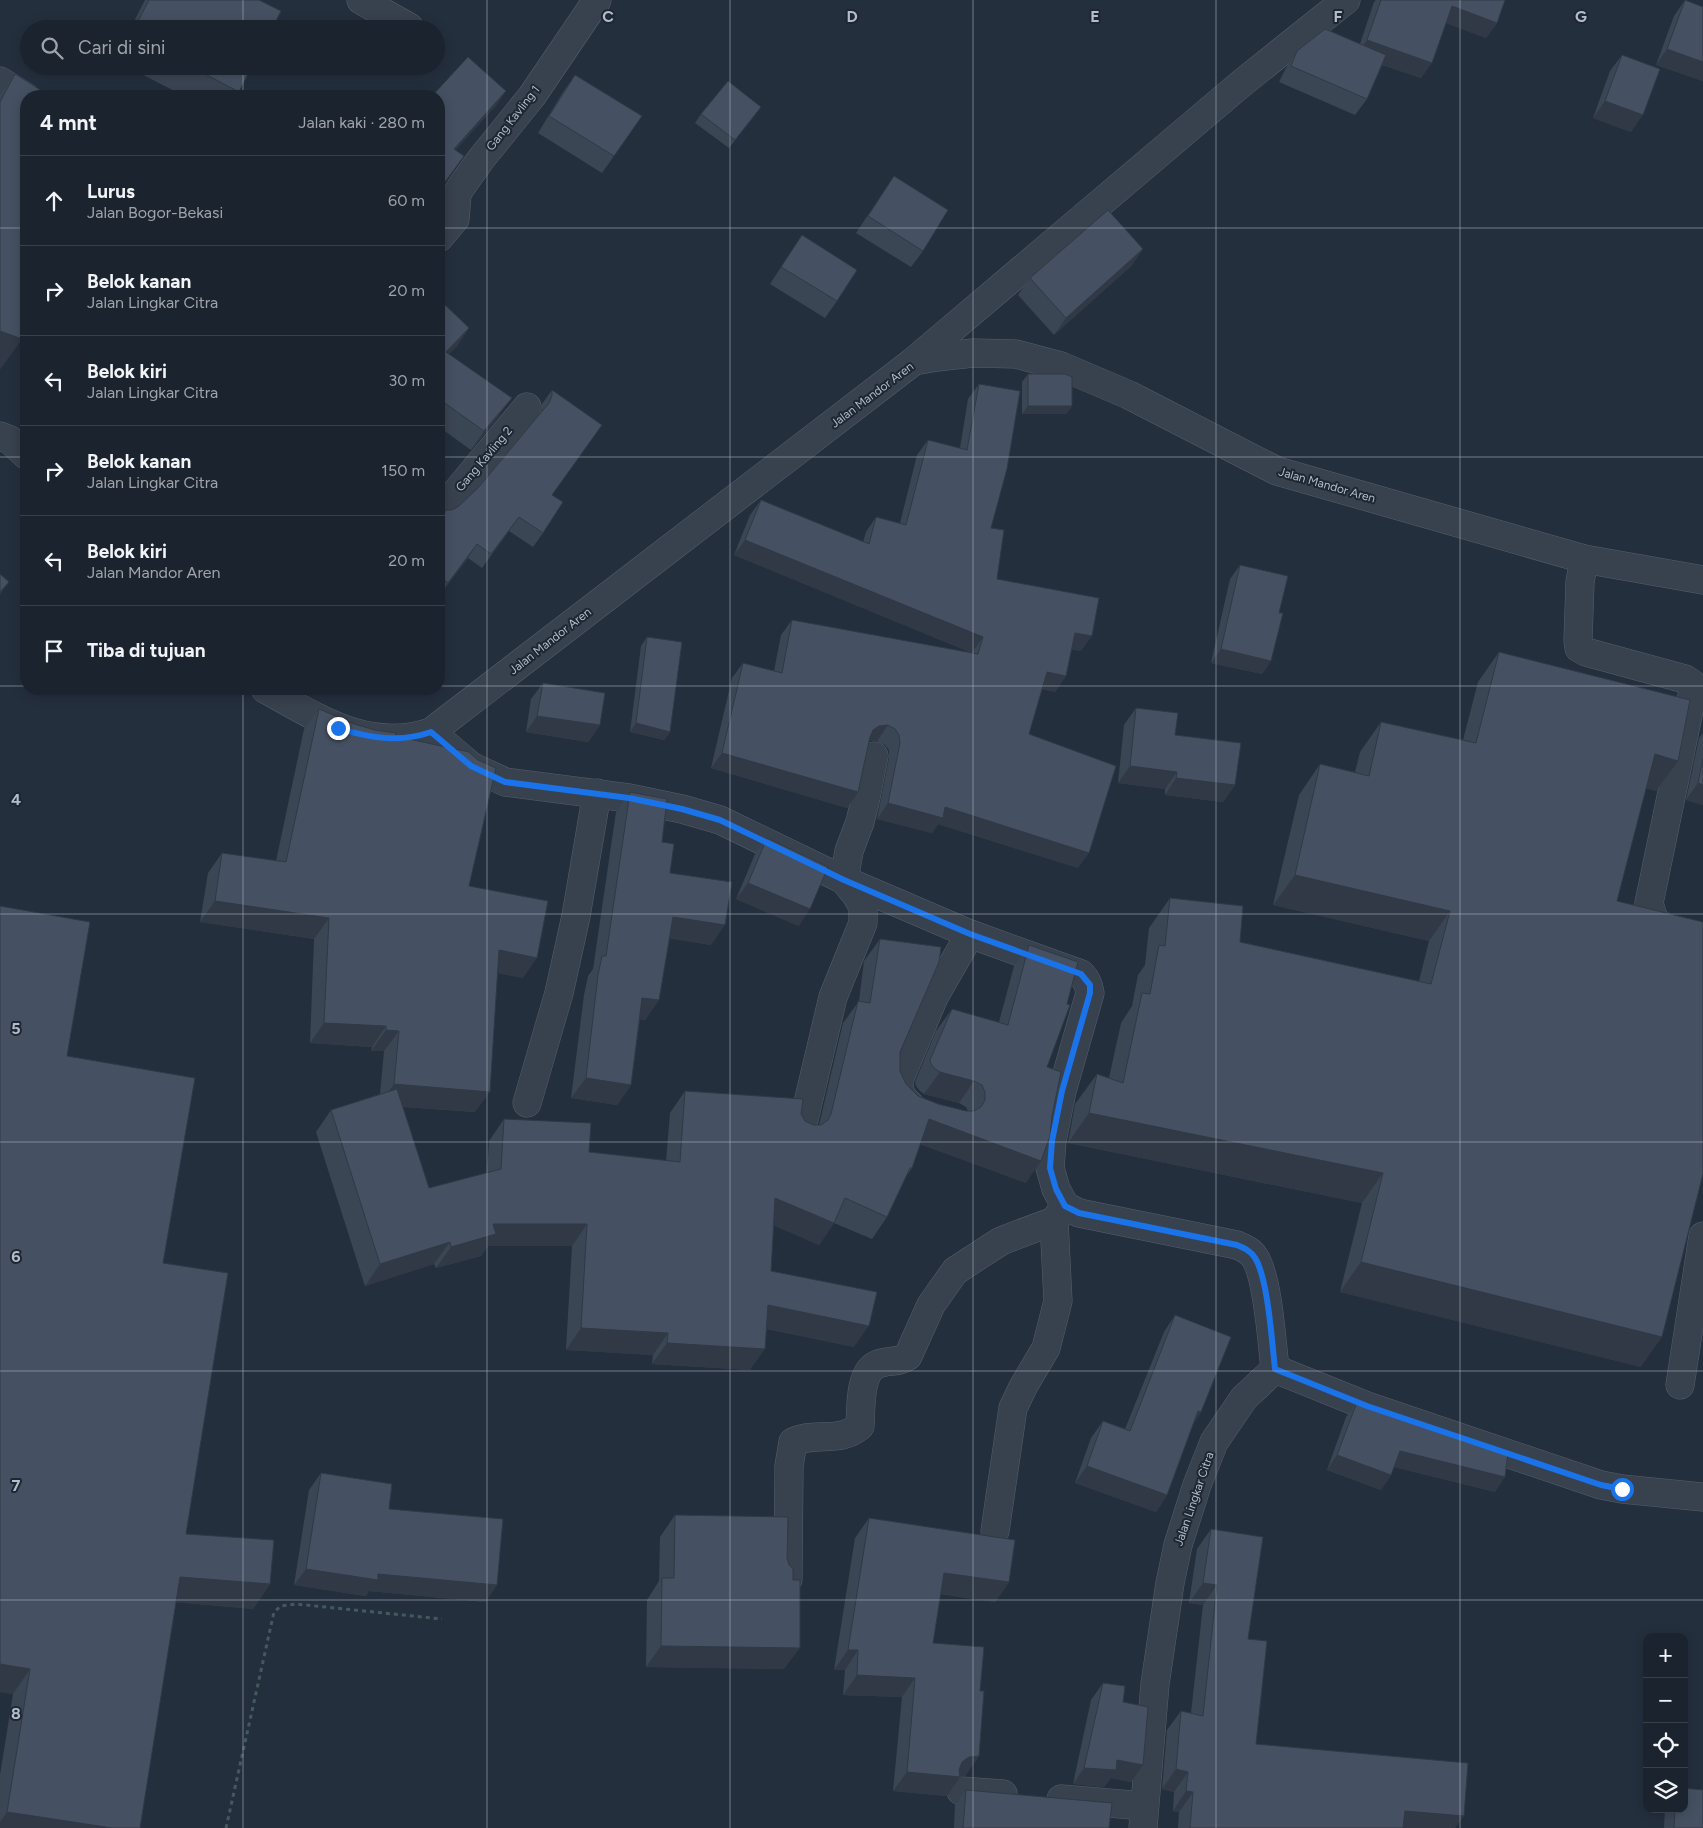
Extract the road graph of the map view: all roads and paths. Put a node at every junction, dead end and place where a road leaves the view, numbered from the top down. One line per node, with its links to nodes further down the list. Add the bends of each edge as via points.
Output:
1 (360, 0): 4 (street)
2 (597, 0): 7 (street, Gang Kavling 1, via 532,96 456,194 455,219)
3 (1346, 0): 8 (street, via 1242,83)
4 (396, 20)
5 (0, 81): 6 (street)
6 (20, 93)
7 (445, 231)
8 (914, 361): 13 (street, Jalan Mandor Aren, via 973,352 1016,354 1061,366 1129,395 1277,471); 16 (street, Jalan Mandor Aren)
9 (527, 407): 12 (street, Gang Kavling 2)
10 (0, 436): 11 (street)
11 (20, 449)
12 (445, 503)
13 (1584, 559): 14 (street, Jalan Mandor Aren); 21 (street, via 1580,582 1579,648 1691,683 1693,691 1649,903 1654,920 1675,935)
14 (1703, 580)
15 (276, 695): 16 (street, Jalan Mandor Aren, via 327,724 346,731 392,739)
16 (431, 732): 18 (street, via 471,766 505,782)
17 (874, 756): 19 (street)
18 (596, 793): 19 (street, via 666,805 720,820); 22 (street, via 576,916 559,993)
19 (844, 880): 20 (street); 24 (street, via 863,908 863,923 833,997)
20 (970, 934): 23 (street, via 934,997 899,1080 899,1089 907,1102); 25 (street, via 1081,974 1090,985 1052,1141 1050,1168)
21 (1703, 943)
22 (527, 1104)
23 (930, 1111)
24 (801, 1132)
25 (1060, 1213): 27 (street, via 1079,1213 1237,1245 1247,1250 1256,1259 1264,1281); 30 (street, via 1058,1301 1046,1348 1013,1408); 31 (street, via 1001,1241 955,1271 931,1305 908,1356 903,1360 877,1364 869,1370 864,1378 860,1426 852,1433 793,1442 789,1466)
26 (1703, 1236): 28 (street)
27 (1275, 1369): 29 (street, via 1367,1406 1601,1485); 34 (street, Jalan Lingkar Citra, via 1244,1398 1214,1442 1178,1545 1155,1684)
28 (1680, 1385)
29 (1703, 1497)
30 (995, 1531)
31 (788, 1579)
32 (442, 1619): 35 (path, via 296,1604 281,1606 274,1612)
33 (961, 1791): 34 (street, via 1033,1797)
34 (1144, 1817)
35 (226, 1828)

